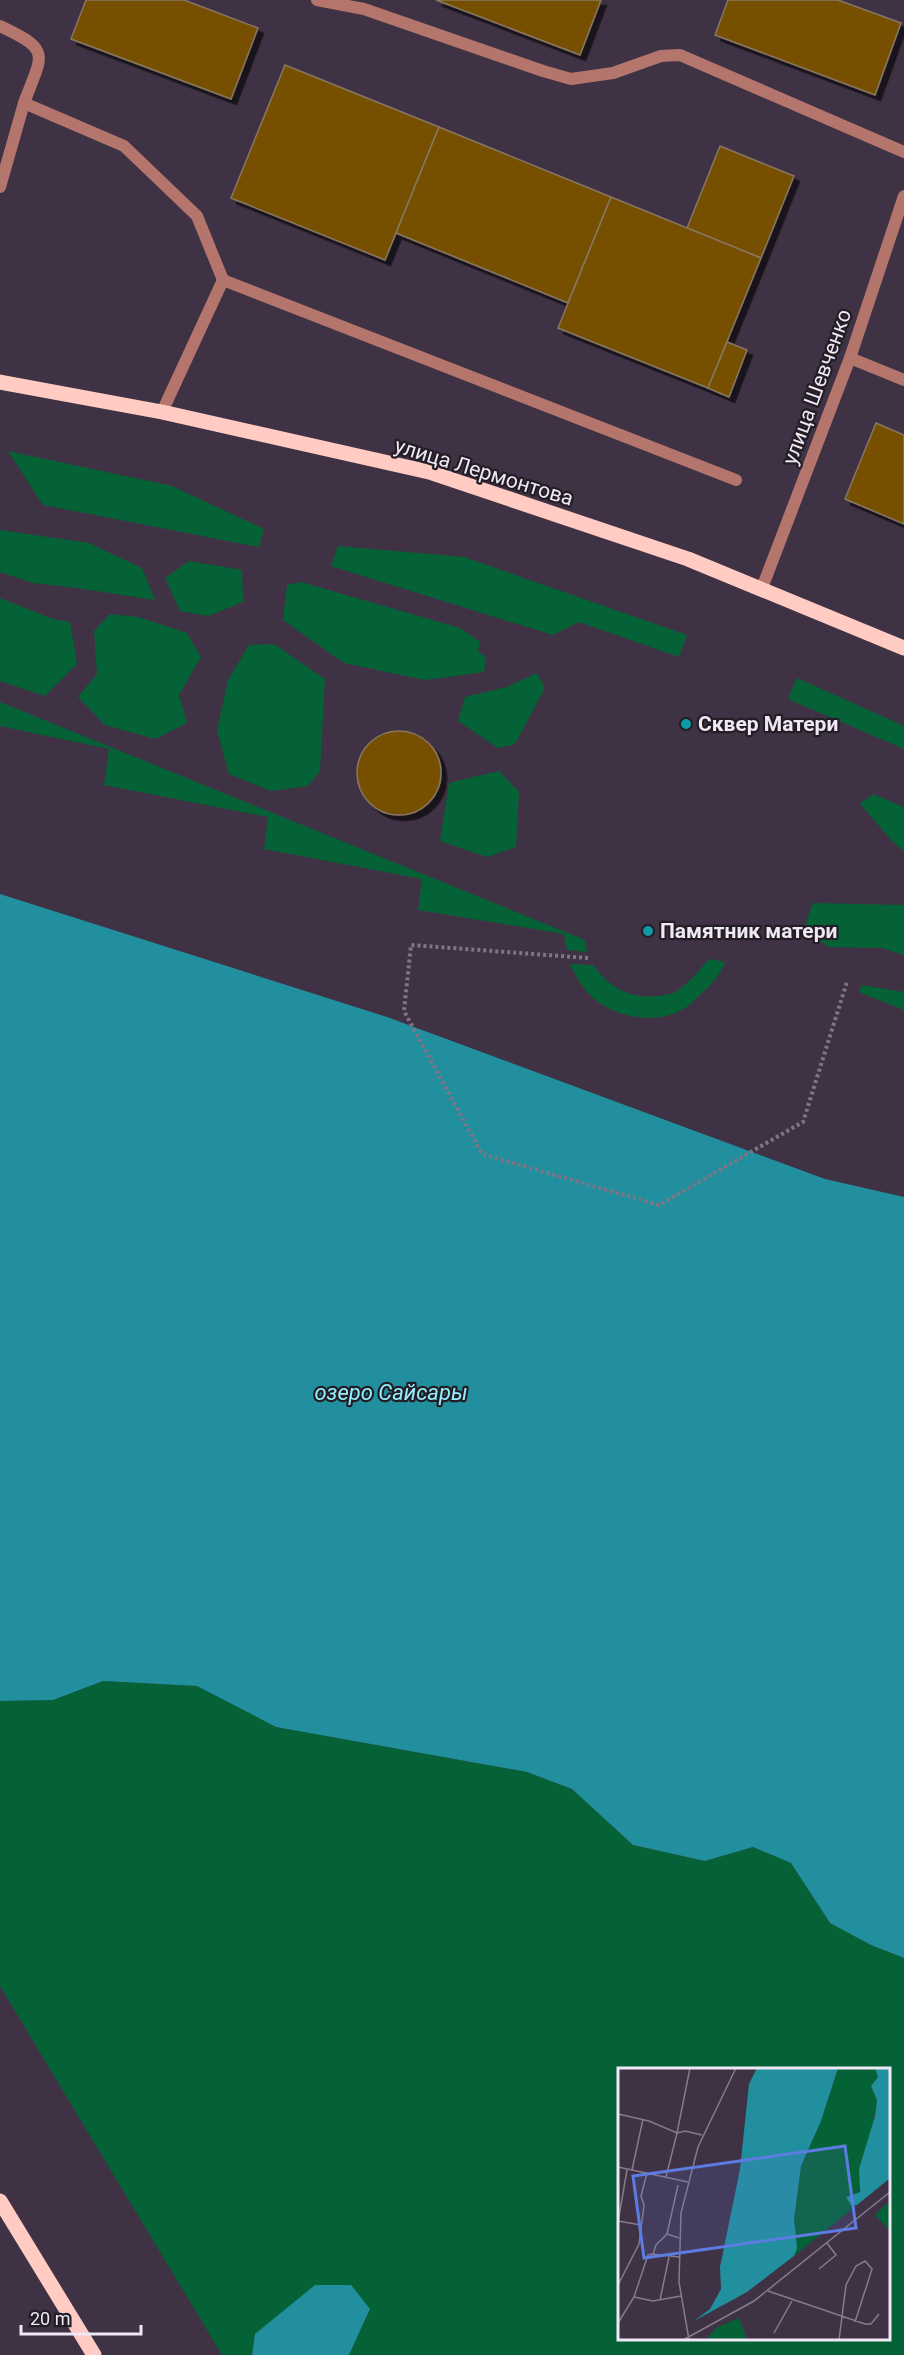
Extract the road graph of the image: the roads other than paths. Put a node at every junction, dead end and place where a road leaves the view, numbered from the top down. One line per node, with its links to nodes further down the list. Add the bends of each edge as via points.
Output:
1 (317, 0): 2 (street)
2 (365, 4): 5 (street, via 571,79 613,73 661,56 680,55)
3 (0, 26): 4 (street, via 29,40 38,50 39,61)
4 (24, 104): 6 (street); 8 (street, via 124,146 197,216)
5 (904, 152)
6 (0, 187)
7 (904, 196): 9 (street, улица Шевченко)
8 (224, 280): 12 (street); 13 (street)
9 (850, 358): 10 (street); 14 (street, улица Шевченко)
10 (904, 380)
11 (0, 382): 12 (main road, улица Лермонтова)
12 (162, 412): 14 (main road, улица Лермонтова, via 429,472 688,559)
13 (736, 480)
14 (762, 588): 15 (main road, улица Лермонтова)
15 (904, 648)
16 (0, 2201): 17 (main road)
17 (94, 2355)

